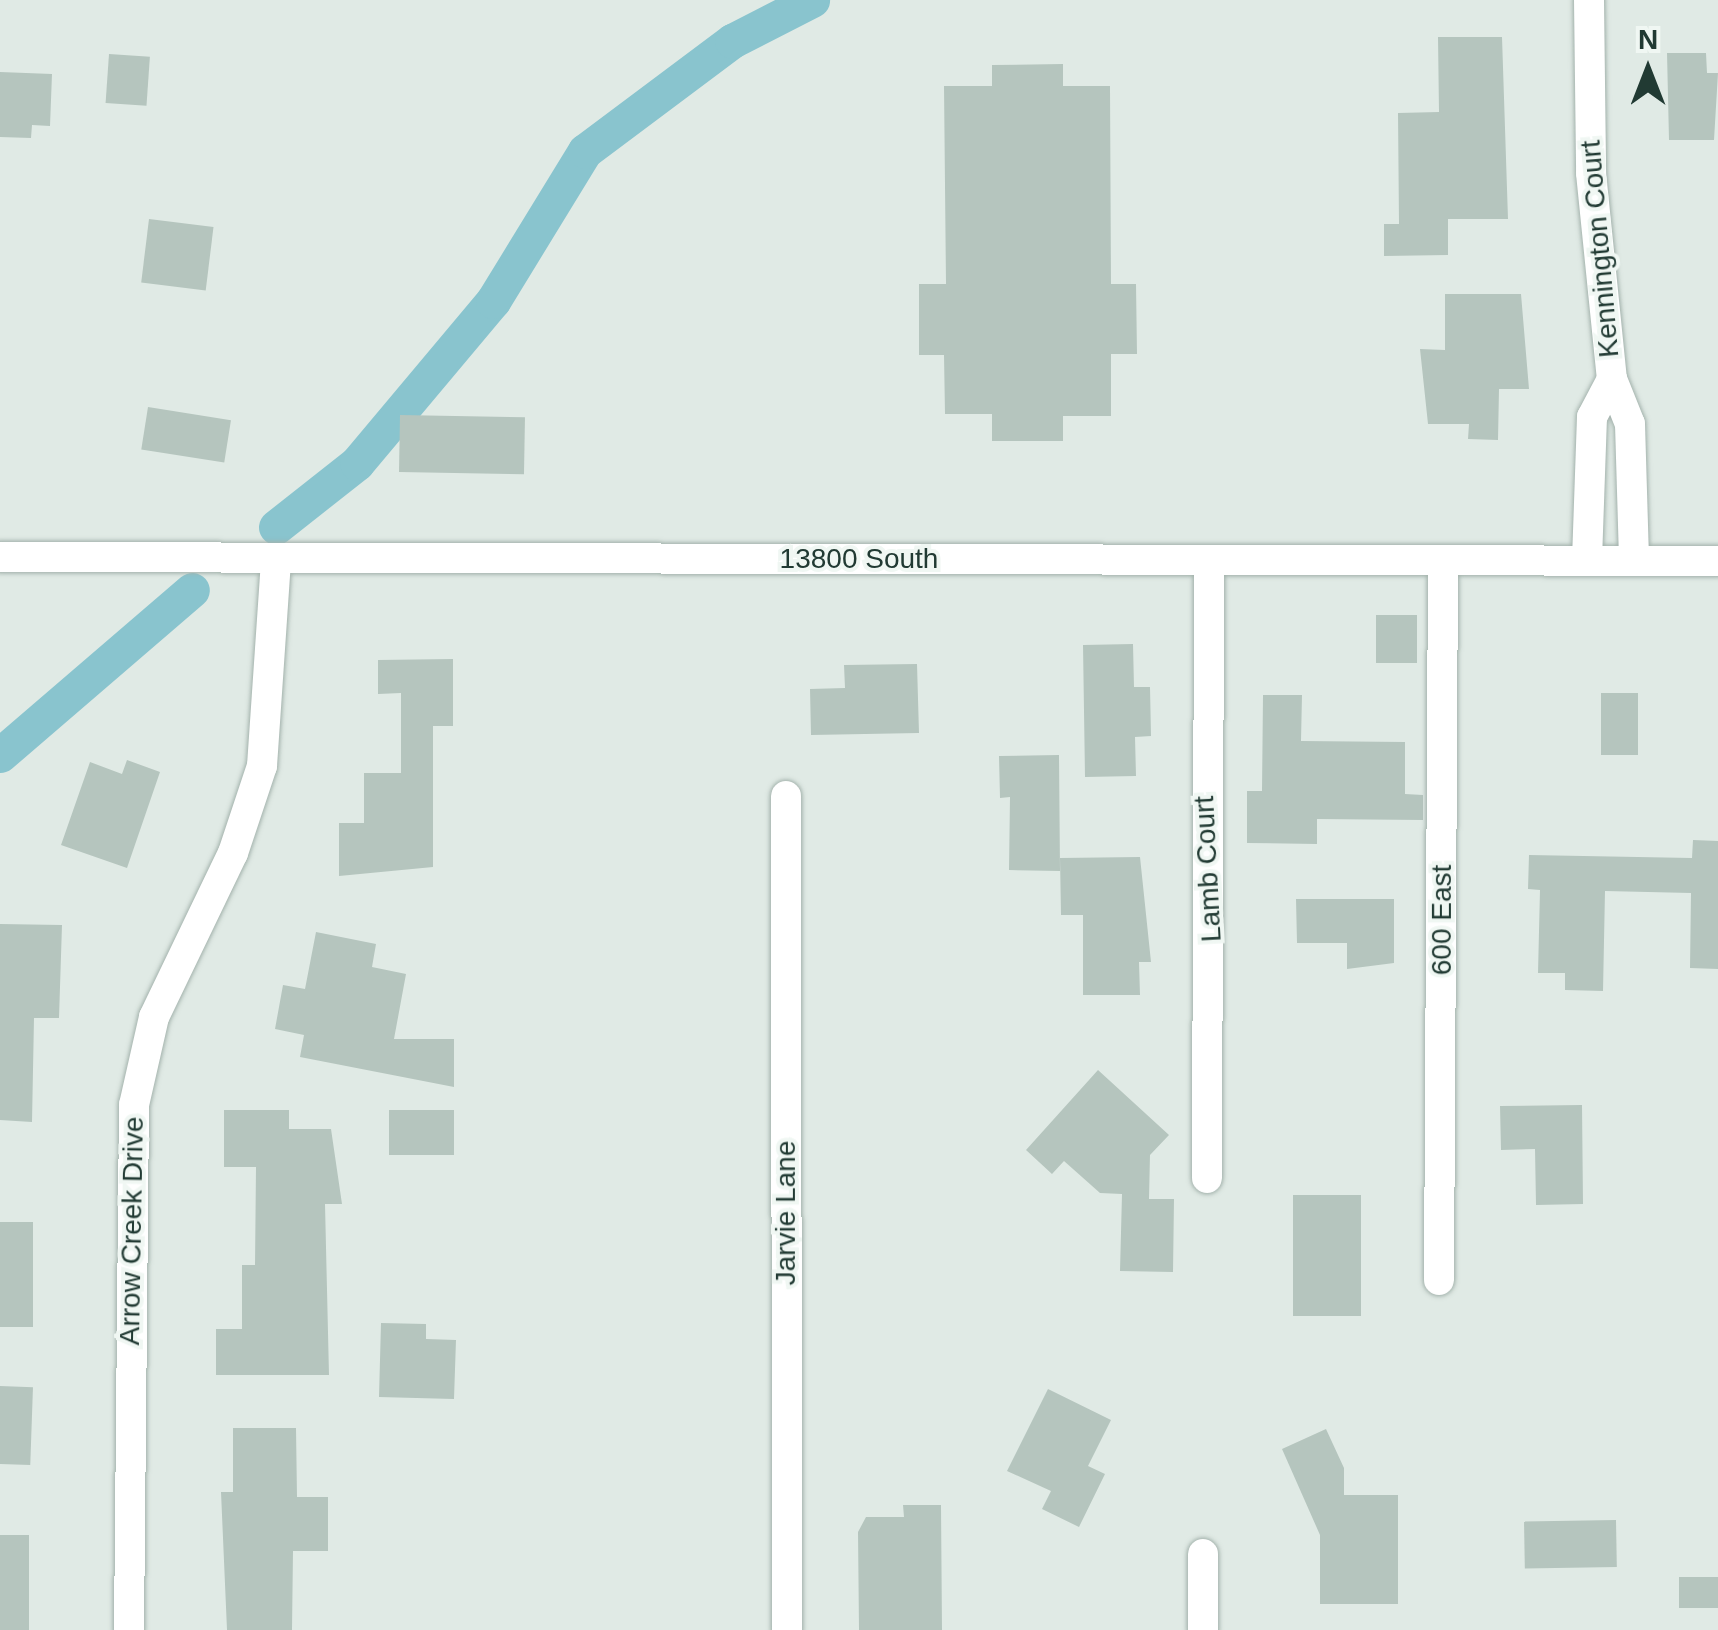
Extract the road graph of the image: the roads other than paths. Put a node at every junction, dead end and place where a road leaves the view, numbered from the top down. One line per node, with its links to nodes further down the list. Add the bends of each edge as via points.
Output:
1 (1589, 0): 2 (street, Kennington Court, via 1591,173)
2 (1612, 378): 7 (street, Kennington Court, via 1592,417); 8 (street, Kennington Court, via 1630,424)
3 (0, 558): 4 (street, 13800 South)
4 (276, 558): 5 (street, 13800 South); 14 (street, Arrow Creek Drive, via 262,766 233,853 154,1016 134,1105)
5 (1208, 560): 6 (street, 13800 South); 11 (street, Lamb Court)
6 (1443, 560): 7 (street, 13800 South); 12 (street, 600 East)
7 (1587, 560): 8 (street, 13800 South)
8 (1634, 561): 9 (street, 13800 South)
9 (1718, 561)
10 (786, 796): 15 (street, Jarvie Lane)
11 (1207, 1178)
12 (1440, 1280)
13 (1203, 1554): 16 (street)
14 (129, 1630)
15 (786, 1630)
16 (1203, 1630)

